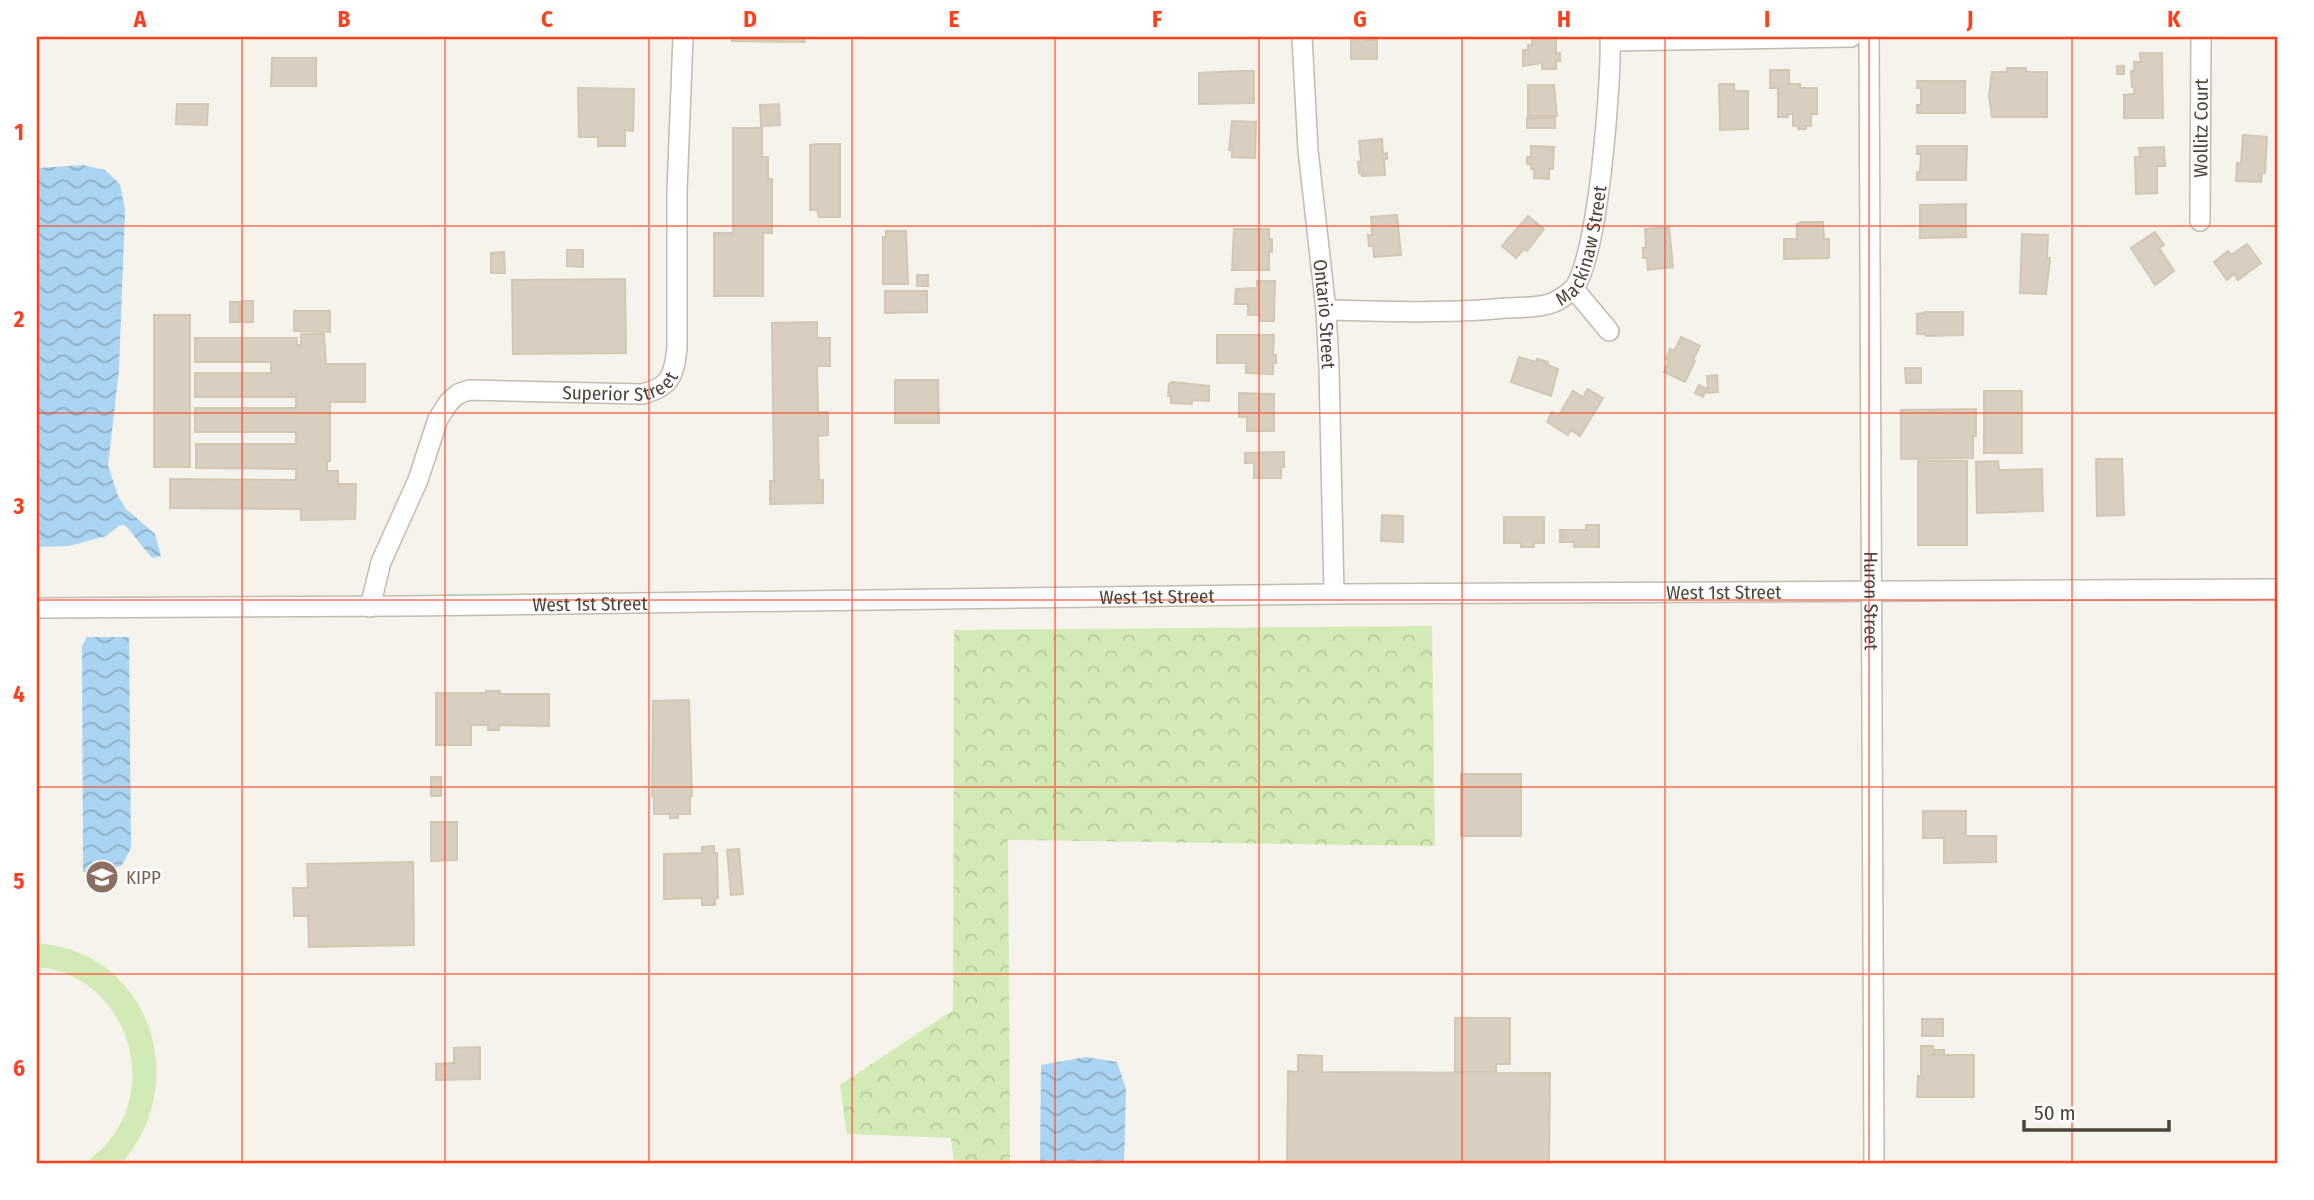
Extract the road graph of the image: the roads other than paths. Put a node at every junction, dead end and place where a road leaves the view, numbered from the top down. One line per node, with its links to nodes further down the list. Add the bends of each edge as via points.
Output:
1 (684, 37): 14 (street, Superior Street, via 674,372 666,384 642,394 470,390 458,394 438,419 418,480 381,562)
2 (1302, 37): 9 (street, Ontario Street, via 1308,150)
3 (1851, 37): 6 (street)
4 (1869, 37): 12 (street, Huron Street)
5 (2201, 37): 7 (street, Wollitz Court)
6 (1610, 39): 8 (street, Mackinaw Street, via 1604,152 1585,266)
7 (2200, 222)
8 (1574, 289): 9 (street, Mackinaw Street, via 1550,304 1489,310); 10 (street)
9 (1326, 310): 13 (street, Ontario Street)
10 (1609, 331)
11 (2277, 589): 12 (street, West 1st Street)
12 (1871, 591): 13 (street, West 1st Street); 16 (street, Huron Street)
13 (1334, 594): 14 (street, West 1st Street)
14 (370, 607): 15 (street, West 1st Street)
15 (37, 608)
16 (1874, 1163)

